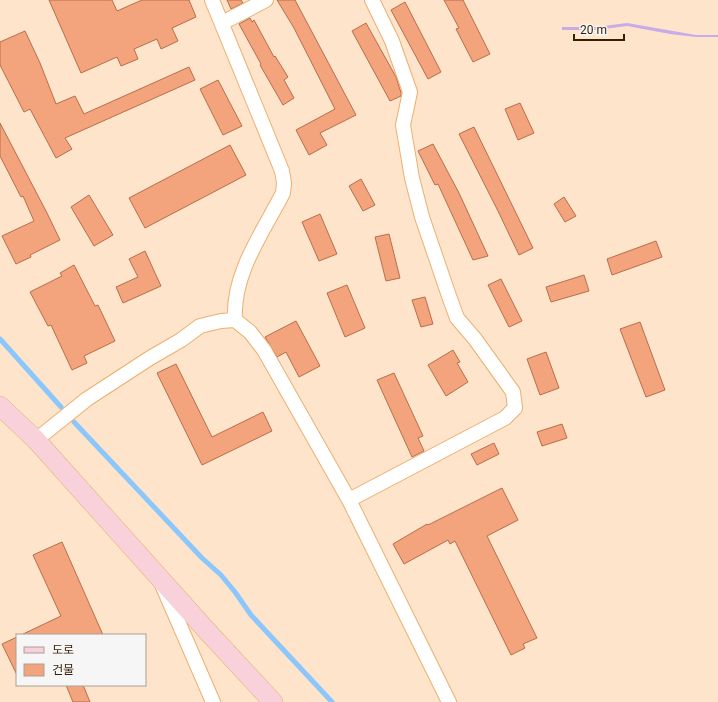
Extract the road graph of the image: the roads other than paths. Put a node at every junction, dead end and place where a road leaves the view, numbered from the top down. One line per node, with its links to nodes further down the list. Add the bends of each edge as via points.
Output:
1 (212, 0): 4 (street)
2 (266, 0): 4 (street)
3 (372, 0): 8 (street, via 392,41 410,92 403,125 412,178 422,217 449,296 457,318 513,392 515,408 504,418)
4 (222, 23): 5 (street, via 282,171 284,183 283,193 249,256 234,306)
5 (235, 320): 7 (street, via 200,326 87,399); 8 (street, via 250,332 264,350)
6 (0, 406): 7 (street)
7 (36, 440): 9 (street)
8 (350, 500): 12 (street)
9 (159, 577): 10 (street); 11 (street)
10 (213, 702)
11 (273, 702)
12 (449, 702)

